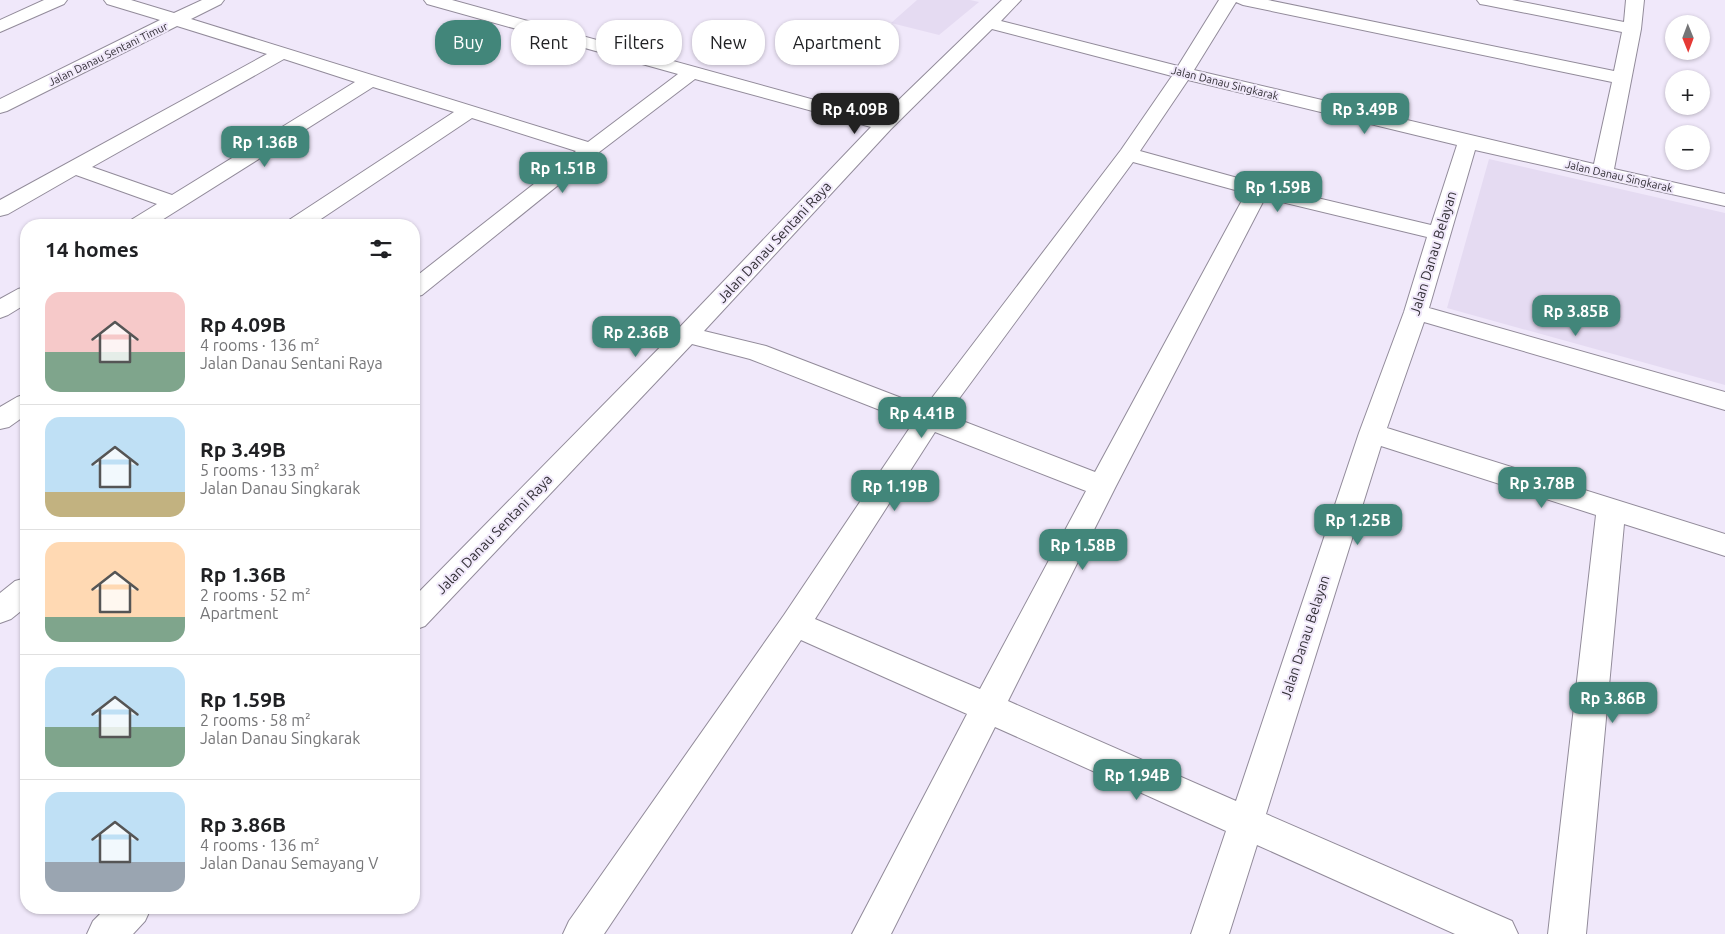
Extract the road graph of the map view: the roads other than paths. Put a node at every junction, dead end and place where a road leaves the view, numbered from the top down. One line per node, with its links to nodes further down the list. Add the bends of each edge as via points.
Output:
1 (58, 0): 12 (street)
2 (113, 0): 10 (street)
3 (215, 0): 10 (street, Jalan Danau Sentani Timur)
4 (433, 0): 15 (street)
5 (1012, 0): 11 (street, Jalan Danau Sentani Raya)
6 (1228, 0): 16 (street)
7 (1243, 0): 17 (street)
8 (1486, 0): 13 (street)
9 (1635, 0): 13 (street)
10 (177, 19): 14 (street); 19 (street, Jalan Danau Sentani Timur)
11 (989, 23): 16 (street, Jalan Danau Singkarak); 21 (street, Jalan Danau Sentani Raya)
12 (0, 26)
13 (1632, 30): 17 (street)
14 (282, 53): 18 (street); 25 (street)
15 (692, 72): 21 (street); 23 (street)
16 (1183, 73): 22 (street, Jalan Danau Singkarak); 24 (street)
17 (1621, 78): 26 (street)
18 (372, 80): 20 (street); 29 (street)
19 (0, 107)
20 (469, 111): 23 (street); 32 (street)
21 (884, 125): 38 (street, Jalan Danau Sentani Raya)
22 (1469, 142): 26 (street, Jalan Danau Singkarak); 33 (street, Jalan Danau Belayan)
23 (591, 149): 34 (street)
24 (1128, 154): 27 (street); 42 (street)
25 (76, 168): 29 (street); 30 (street)
26 (1603, 172): 28 (street, Jalan Danau Singkarak)
27 (1258, 190): 33 (street); 44 (street)
28 (1725, 200)
29 (175, 203): 31 (street)
30 (0, 209)
31 (149, 219)
32 (306, 219)
33 (1438, 233): 37 (street, Jalan Danau Belayan)
34 (420, 285)
35 (20, 298): 36 (street)
36 (0, 310)
37 (1416, 312): 39 (street); 43 (street, Jalan Danau Belayan)
38 (687, 335): 42 (street, via 757,352); 49 (street, Jalan Danau Sentani Raya)
39 (1725, 401)
40 (20, 407): 41 (street)
41 (0, 420)
42 (930, 420): 44 (street); 50 (street)
43 (1372, 433): 45 (street); 52 (street, Jalan Danau Belayan)
44 (1102, 486): 51 (street)
45 (1611, 508): 46 (street); 59 (street)
46 (1725, 545)
47 (20, 595): 48 (street)
48 (0, 610)
49 (420, 611)
50 (795, 624): 51 (street); 55 (street)
51 (988, 707): 52 (street); 56 (street)
52 (1245, 822): 57 (street, Jalan Danau Belayan); 58 (street)
53 (126, 914): 54 (street)
54 (106, 934)
55 (582, 934)
56 (872, 934)
57 (1210, 934)
58 (1499, 934)
59 (1567, 934)

